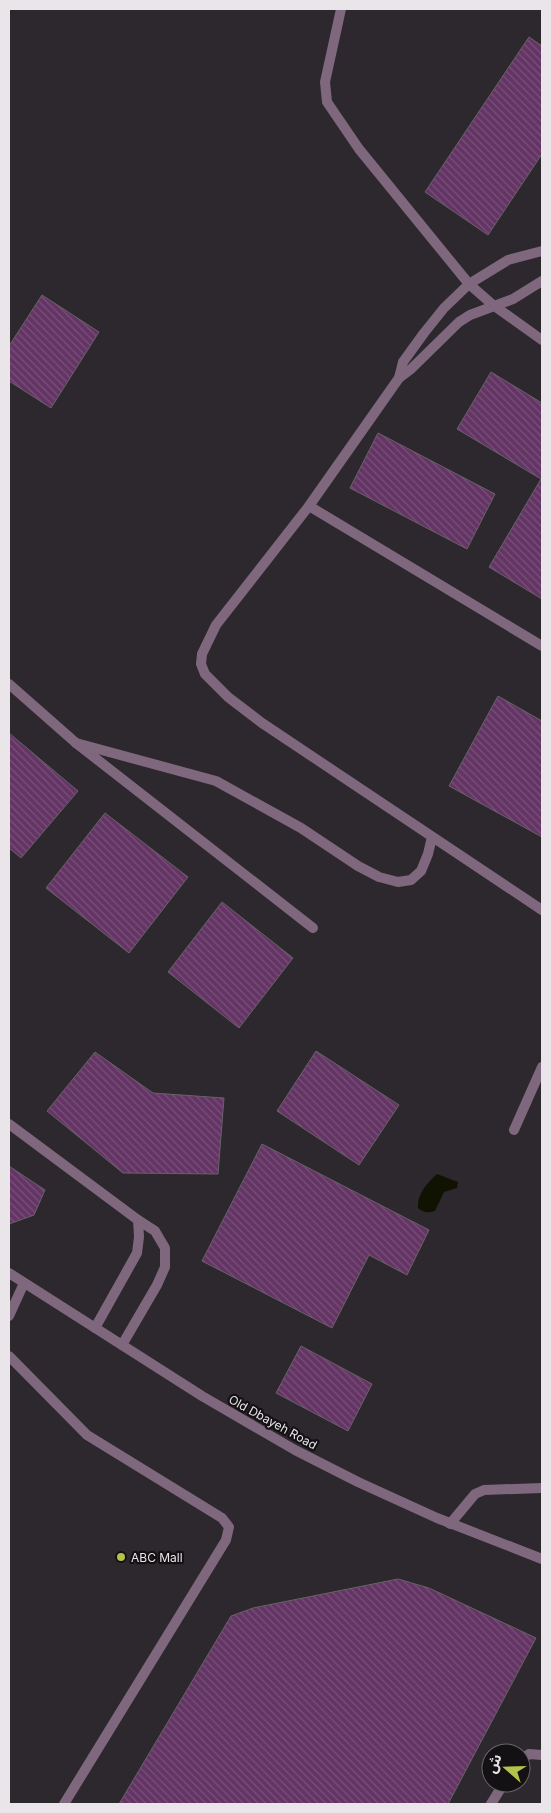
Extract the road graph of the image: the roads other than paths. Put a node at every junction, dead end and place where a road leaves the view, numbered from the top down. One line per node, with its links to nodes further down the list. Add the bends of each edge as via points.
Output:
1 (341, 9): 4 (street, via 326,82 327,102 359,149)
2 (542, 251): 4 (street, via 508,260)
3 (542, 281): 5 (street, via 513,299)
4 (469, 284): 5 (street); 7 (street, via 424,333 403,362)
5 (493, 306): 6 (street); 7 (street, via 460,322)
6 (542, 340)
7 (399, 378): 8 (street)
8 (309, 506): 9 (street); 12 (street, via 216,625 202,654 201,664 205,674 228,697 262,723)
9 (542, 646)
10 (9, 684): 11 (street)
11 (76, 743): 12 (street, via 216,781 301,828 379,877 398,882 412,880 422,871); 14 (street)
12 (432, 837): 13 (street)
13 (542, 910)
14 (313, 928)
15 (542, 1067): 17 (street)
16 (9, 1124): 18 (street)
17 (514, 1130)
18 (138, 1220): 22 (street, via 137,1253); 23 (street, via 155,1230 165,1248 165,1267)
19 (9, 1273): 20 (street, Old Dbayeh Road)
20 (24, 1283): 21 (street); 22 (street, Old Dbayeh Road)
21 (9, 1316)
22 (95, 1328): 23 (street, Old Dbayeh Road)
23 (122, 1345): 26 (street, Old Dbayeh Road, via 295,1450)
24 (9, 1356): 29 (street, via 87,1435 222,1518 229,1527 226,1540)
25 (542, 1488): 26 (street, via 484,1490 475,1494)
26 (450, 1524): 27 (street, Old Dbayeh Road)
27 (542, 1559)
28 (498, 1793): 30 (street)
29 (64, 1804)
30 (491, 1804)

